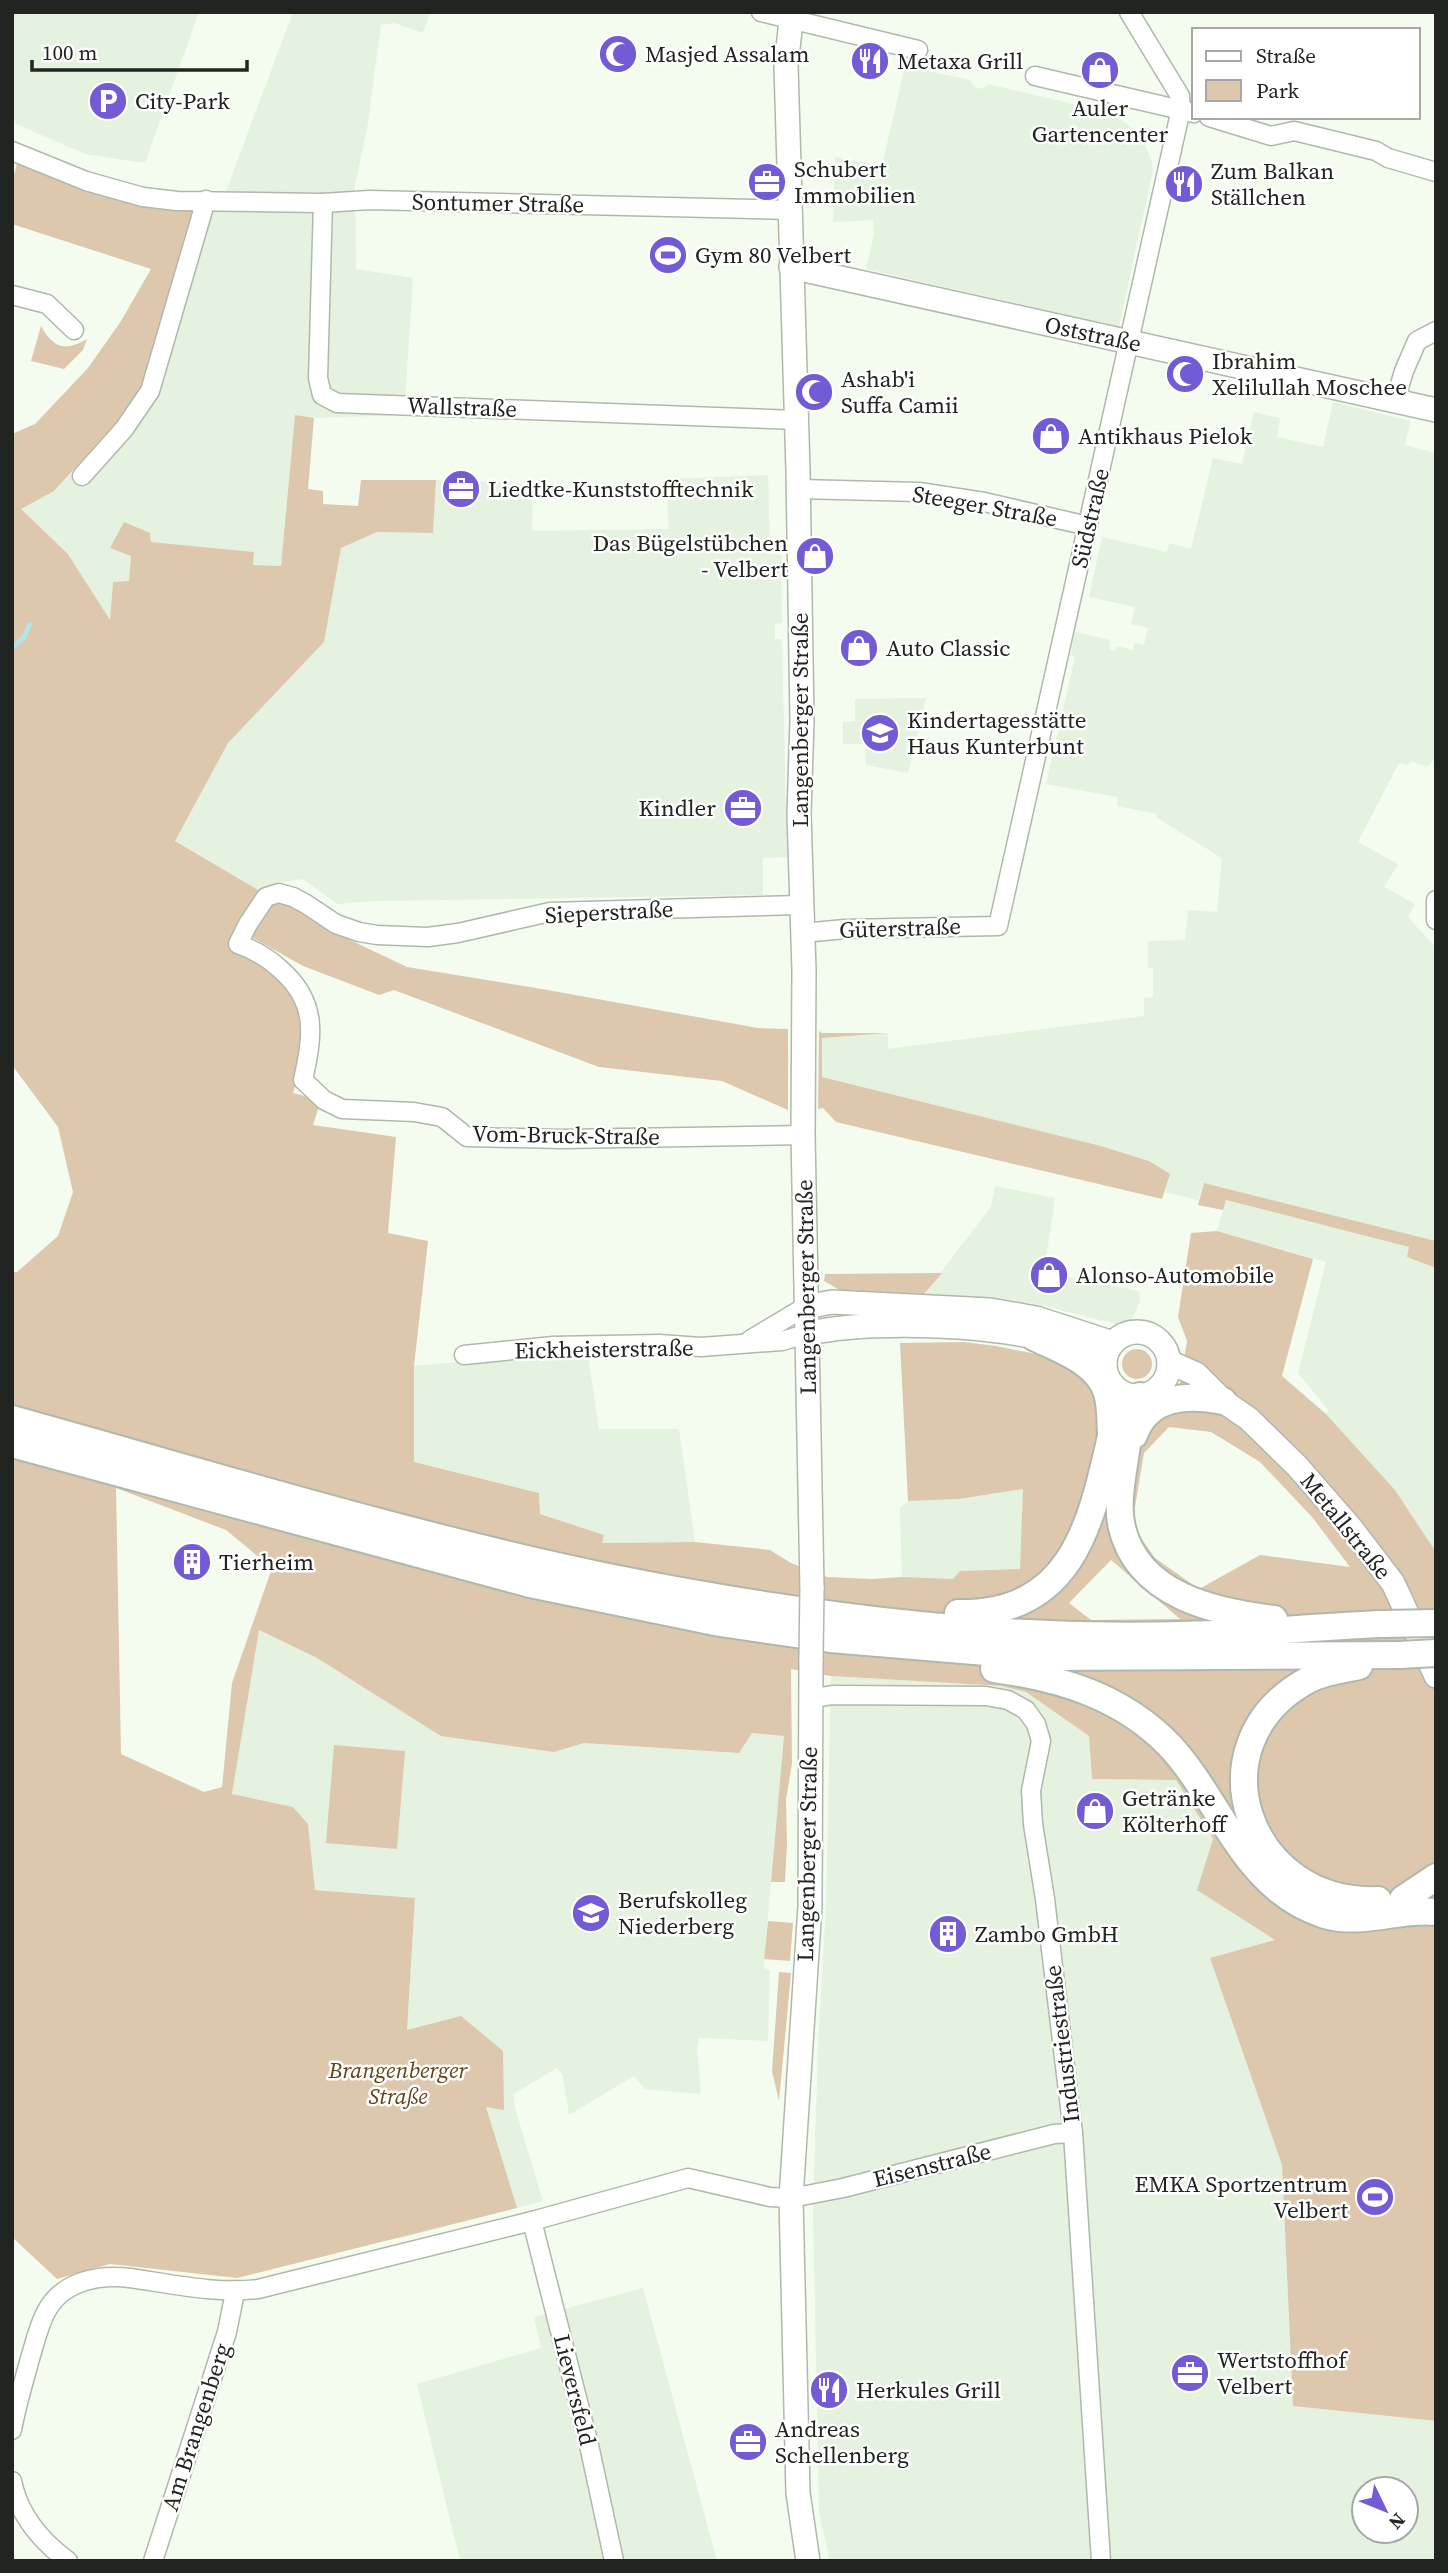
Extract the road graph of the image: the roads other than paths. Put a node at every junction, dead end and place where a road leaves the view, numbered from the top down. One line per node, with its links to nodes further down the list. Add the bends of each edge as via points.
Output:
1 (761, 12): 3 (street)
2 (1129, 12): 6 (street)
3 (790, 14): 4 (street, via 821,28); 12 (main road, Langenberger Straße, via 786,66)
4 (918, 50)
5 (1035, 76): 6 (street)
6 (1187, 111): 17 (street, Südstraße)
7 (1216, 119): 9 (street, via 1271,136 1294,131 1376,151)
8 (12, 151): 10 (street, Sontumer Straße, via 86,181 144,197)
9 (1436, 172)
10 (206, 200): 11 (street, Sontumer Straße); 21 (street, via 150,391)
11 (323, 202): 12 (street, Sontumer Straße); 20 (street, Wallstraße, via 318,378 322,396 337,402)
12 (791, 210): 13 (main road, Langenberger Straße)
13 (791, 267): 17 (main road, Oststraße); 20 (main road, Langenberger Straße)
14 (12, 295): 15 (street, via 47,304)
15 (74, 330)
16 (1436, 331): 18 (street, via 1418,341)
17 (1129, 341): 18 (main road, Oststraße); 23 (street, Südstraße)
18 (1395, 401): 19 (main road, Oststraße)
19 (1436, 410)
20 (797, 420): 22 (main road, Langenberger Straße)
21 (82, 476)
22 (798, 489): 23 (street, Steeger Straße, via 919,492); 25 (main road, Langenberger Straße)
23 (1088, 526): 27 (street, Südstraße)
24 (1436, 900): 26 (street)
25 (801, 905): 28 (main road, Langenberger Straße); 29 (street, Sieperstraße, via 582,909 428,937 377,935 336,925 293,897 279,893 266,897 238,944 256,950 300,989 310,1023)
26 (1436, 920)
27 (998, 926): 28 (street, Güterstraße)
28 (803, 933): 30 (main road, Langenberger Straße)
29 (303, 1080): 30 (street, Vom-Bruck-Straße, via 324,1100 342,1109 442,1117 467,1137)
30 (803, 1135): 31 (main road, Langenberger Straße)
31 (806, 1307): 32 (main road, Langenberger Straße); 34 (street, Eickheisterstraße); 35 (main road, via 832,1302 990,1310 1036,1318)
32 (806, 1334): 33 (main road, via 832,1328 937,1326); 34 (street, Eickheisterstraße); 50 (main road, Langenberger Straße, bridge)
33 (1034, 1337): 35 (main road, via 1091,1352); 41 (highway, via 1086,1364 1098,1377 1107,1391)
34 (744, 1344): 36 (street, Eickheisterstraße, via 553,1346)
35 (1109, 1351): 37 (main road, via 1123,1335 1147,1334 1166,1349); 38 (main road, via 1108,1379)
36 (464, 1354)
37 (1169, 1362): 38 (main road, via 1168,1374); 39 (main road, Metallstraße, via 1196,1374)
38 (1141, 1391): 39 (main road, Metallstraße, via 1175,1384); 41 (highway); 42 (highway, via 1131,1418)
39 (1223, 1401): 42 (highway, via 1188,1397 1169,1399 1153,1408 1137,1426); 49 (main road, Metallstraße, via 1297,1465 1351,1528 1393,1583)
40 (13, 1428): 44 (highway, via 607,1577); 46 (highway, via 543,1587 720,1623)
41 (1111, 1437): 44 (highway, via 1087,1529 1057,1575 1015,1605 950,1613)
42 (1124, 1467): 45 (highway, via 1119,1506 1122,1529 1146,1570 1167,1588 1190,1602 1215,1609)
43 (1436, 1623): 45 (highway, bridge)
44 (924, 1625): 45 (highway, via 1141,1635)
45 (1335, 1626)
46 (955, 1651): 48 (highway, via 1087,1658); 54 (highway, via 982,1668 1084,1688 1146,1724 1171,1748 1241,1851 1262,1875 1305,1907 1345,1918)
47 (1436, 1653): 48 (highway, bridge)
48 (1399, 1655): 53 (highway, via 1325,1672 1280,1699 1251,1746 1244,1789 1247,1810 1263,1847 1291,1876 1344,1899)
49 (1436, 1676)
50 (810, 1699): 55 (street, Industriestraße, via 832,1695 986,1696 1026,1710 1036,1724 1041,1741 1031,1791 1033,1824); 56 (main road, Langenberger Straße, via 810,1906)
51 (1436, 1877): 53 (highway)
52 (1436, 1895): 53 (highway)
53 (1403, 1899)
54 (1436, 1912)
55 (1073, 2133): 56 (street, Eisenstraße); 66 (street, Industriestraße)
56 (791, 2197): 57 (street, via 770,2197 688,2178); 65 (main road, Langenberger Straße, via 798,2493)
57 (532, 2221): 58 (street); 64 (street, Lieversfeld)
58 (235, 2292): 59 (street, via 105,2277 85,2281 47,2309); 63 (street, Am Brangenberg, via 227,2332)
59 (17, 2392): 60 (street)
60 (12, 2430)
61 (12, 2481): 62 (street, via 20,2507 33,2527 46,2545)
62 (68, 2561)
63 (153, 2561)
64 (614, 2561)
65 (808, 2561)
66 (1101, 2561)

